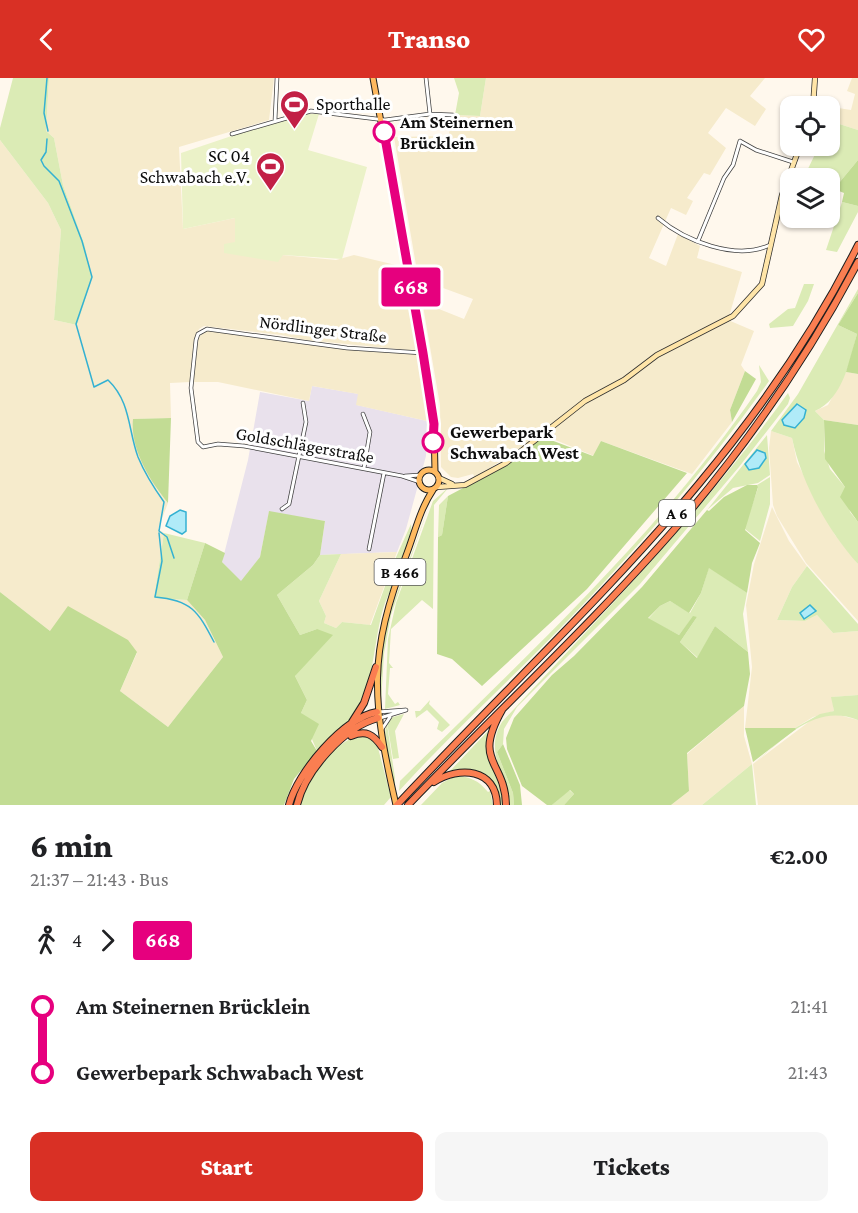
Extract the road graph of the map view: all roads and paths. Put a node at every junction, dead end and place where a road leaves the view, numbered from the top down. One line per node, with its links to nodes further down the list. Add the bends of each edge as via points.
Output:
1 (277, 78): 8 (street)
2 (373, 78): 9 (main road)
3 (426, 78): 6 (street)
4 (815, 78): 5 (street)
5 (814, 96)
6 (430, 114): 7 (street); 9 (street)
7 (453, 116)
8 (274, 120): 9 (street, via 311,111); 10 (street)
9 (382, 120): 18 (main road)
10 (232, 134)
11 (796, 156): 12 (street)
12 (793, 162): 14 (street, via 740,141); 15 (street)
13 (658, 218): 14 (street, via 671,229)
14 (698, 241): 15 (street, via 741,250 762,249)
15 (772, 244): 32 (street, via 762,284 727,321 657,355 624,380 585,401 506,463 465,485)
16 (858, 245): 49 (highway, A 6, via 787,368 707,478 631,563)
17 (858, 262): 39 (highway, A 6, via 805,356 728,464 631,576)
18 (423, 353): 21 (street, Nördlinger Straße, via 347,348 207,329 196,340 191,388 198,442); 22 (main road, via 434,424)
19 (303, 403): 23 (street, via 306,422)
20 (363, 414): 24 (street, via 370,432)
21 (203, 447): 23 (street, Goldschlägerstraße, via 244,446)
22 (433, 451): 25 (main road); 26 (main road)
23 (299, 456): 24 (street, Goldschlägerstraße); 36 (street, via 289,504)
24 (364, 468): 27 (street, Goldschlägerstraße)
25 (427, 471): 26 (main road); 28 (main road)
26 (435, 472): 30 (main road)
27 (384, 473): 29 (street, Goldschlägerstraße); 37 (street)
28 (421, 475): 29 (street, Goldschlägerstraße); 31 (main road)
29 (402, 476): 31 (street, Goldschlägerstraße)
30 (439, 478): 32 (street); 33 (main road)
31 (420, 482): 34 (main road)
32 (454, 486): 33 (street)
33 (435, 488): 34 (main road); 35 (main road, B 466)
34 (424, 489): 35 (main road, B 466)
35 (424, 507): 38 (main road, B 466, via 388,606)
36 (282, 509)
37 (369, 549)
38 (376, 667): 40 (main road, B 466); 42 (highway, via 364,703)
39 (507, 702): 46 (highway, A 6); 52 (highway, via 488,745)
40 (378, 715): 41 (street); 41 (street, via 406,710); 42 (highway); 43 (main road, B 466); 44 (highway)
41 (392, 715): 43 (street)
42 (350, 725): 47 (highway, via 305,770)
43 (381, 736): 45 (main road, B 466)
44 (345, 738): 45 (highway, via 367,733); 48 (highway, via 310,774)
45 (382, 747): 49 (main road, B 466)
46 (424, 789): 50 (highway, A 6); 51 (highway, via 452,772 468,772 491,786)
47 (289, 805)
48 (297, 805)
49 (396, 805)
50 (408, 805)
51 (497, 805)
52 (506, 805)

